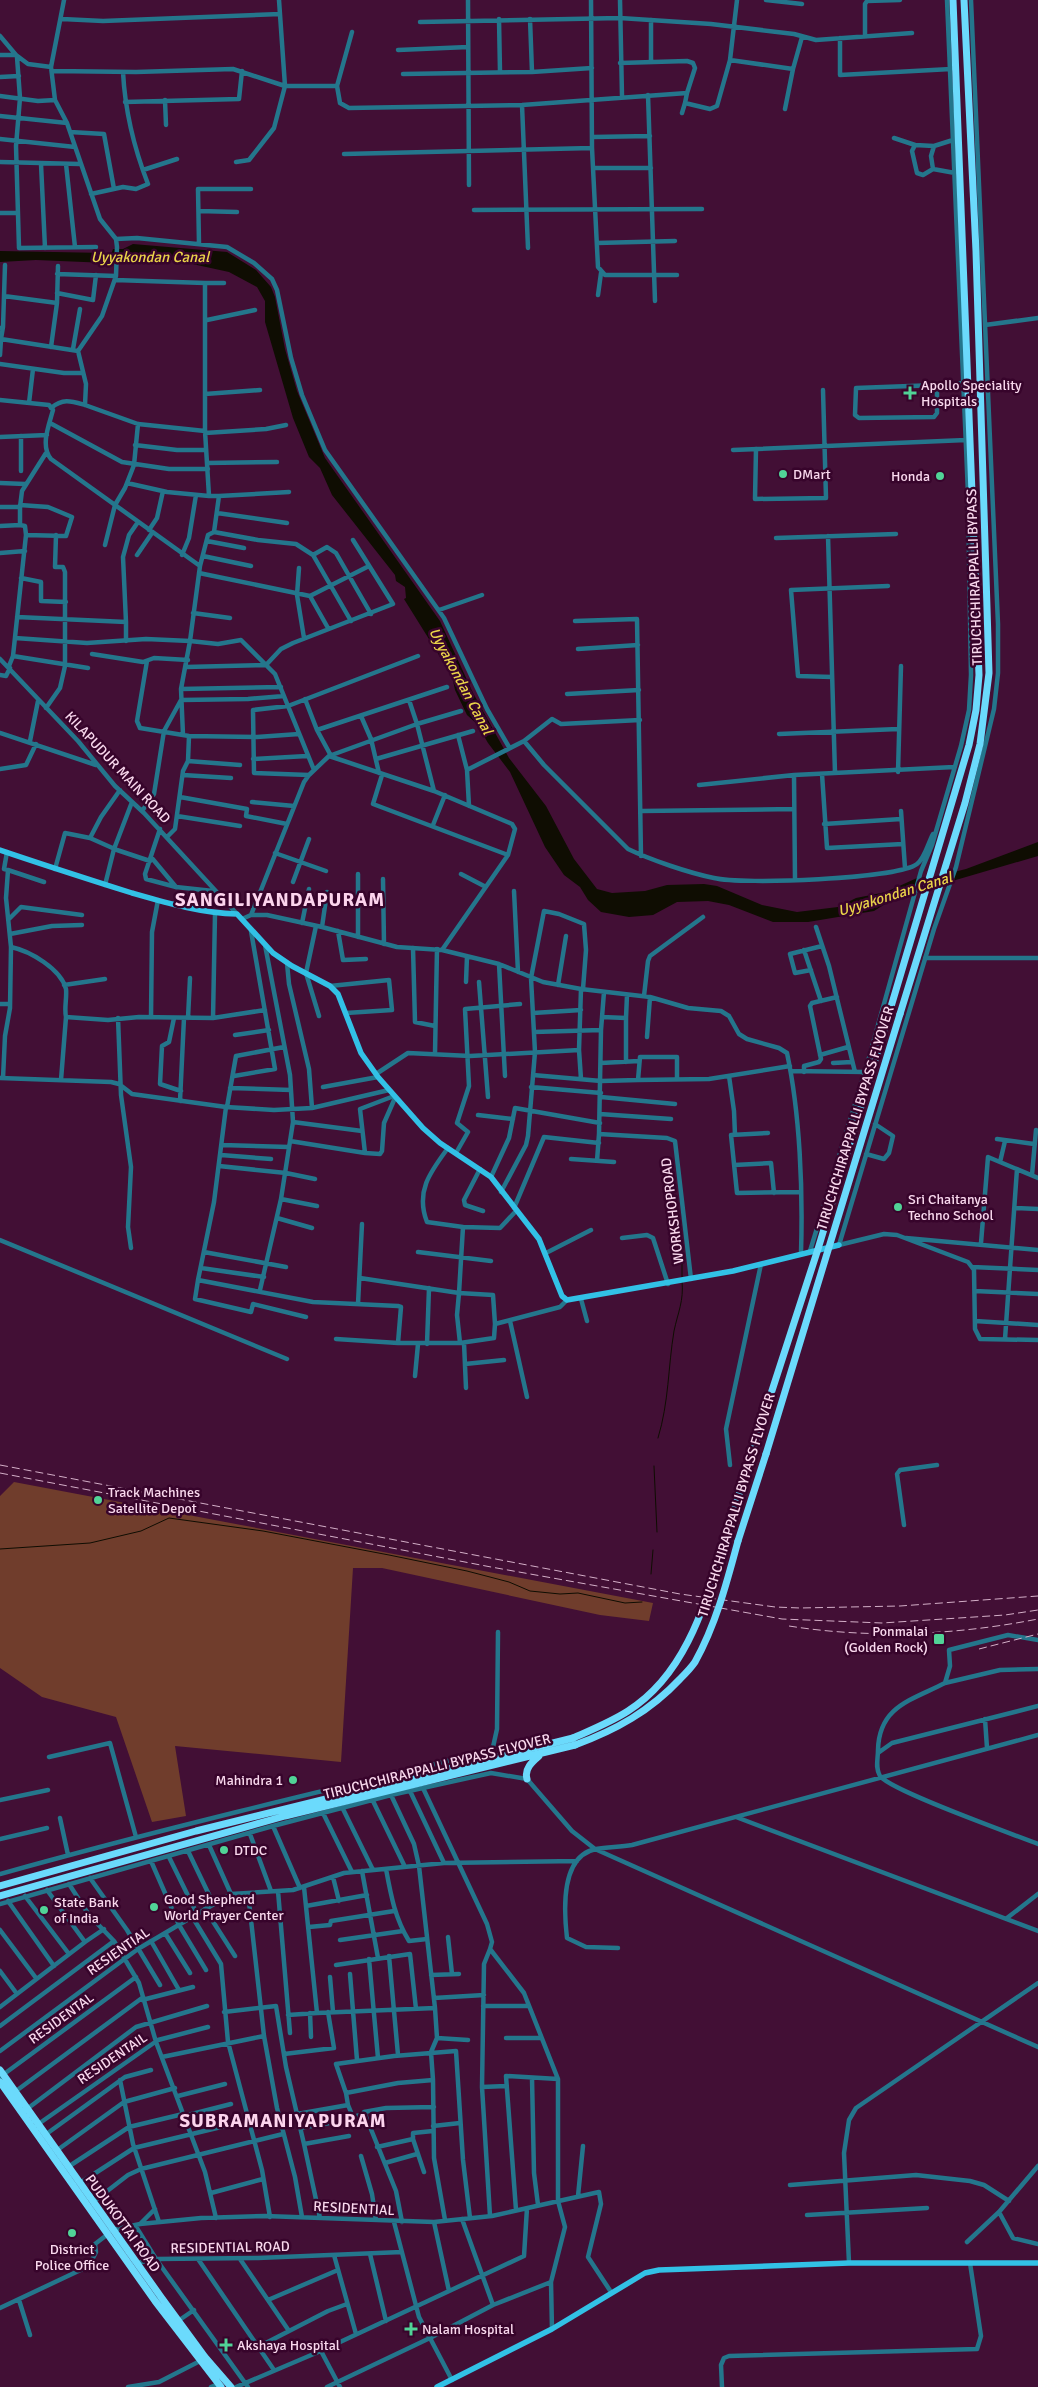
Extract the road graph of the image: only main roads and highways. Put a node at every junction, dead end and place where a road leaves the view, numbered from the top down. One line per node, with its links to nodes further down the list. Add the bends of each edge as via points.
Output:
1 (953, 0): 4 (highway)
2 (964, 0): 6 (highway, TIRUCHCHIRAPPALLI BYPASS, via 989,673 980,744 965,803)
3 (958, 224): 4 (highway)
4 (964, 232): 7 (highway, TIRUCHCHIRAPPALLI BYPASS, via 979,675 969,746 898,982)
5 (0, 850): 8 (main road, via 158,900 240,917 265,945 287,963 330,986 338,994 362,1053 377,1076 410,1116 448,1148 491,1177 534,1231 566,1300 668,1284)
6 (908, 987): 9 (highway, TIRUCHCHIRAPPALLI BYPASS FLYOVER, bridge, via 718,1612 694,1664 666,1695 606,1734)
7 (891, 993): 9 (highway, TIRUCHCHIRAPPALLI BYPASS FLYOVER, bridge, via 890,1010 818,1249 704,1607 680,1659 654,1689 629,1711)
8 (839, 1245)
9 (574, 1741): 10 (highway, TIRUCHCHIRAPPALLI BYPASS FLYOVER); 12 (highway, TIRUCHCHIRAPPALLI BYPASS FLYOVER, via 196,1831)
10 (541, 1754): 11 (highway, via 528,1768); 13 (highway, TIRUCHCHIRAPPALLI BYPASS FLYOVER, via 285,1816)
11 (527, 1778)
12 (0, 1886)
13 (0, 1896)
14 (1, 2076): 15 (highway); 15 (highway, PUDUKOTTAI ROAD, via 16,2091 93,2202)
15 (109, 2232): 17 (highway); 17 (highway, PUDUKOTTAI ROAD, via 137,2263)
16 (1038, 2264): 20 (main road, via 849,2263 659,2270 645,2273 552,2329)
17 (203, 2359): 18 (highway); 19 (highway, PUDUKOTTAI ROAD)
18 (217, 2386)
19 (231, 2387)
20 (437, 2387)

